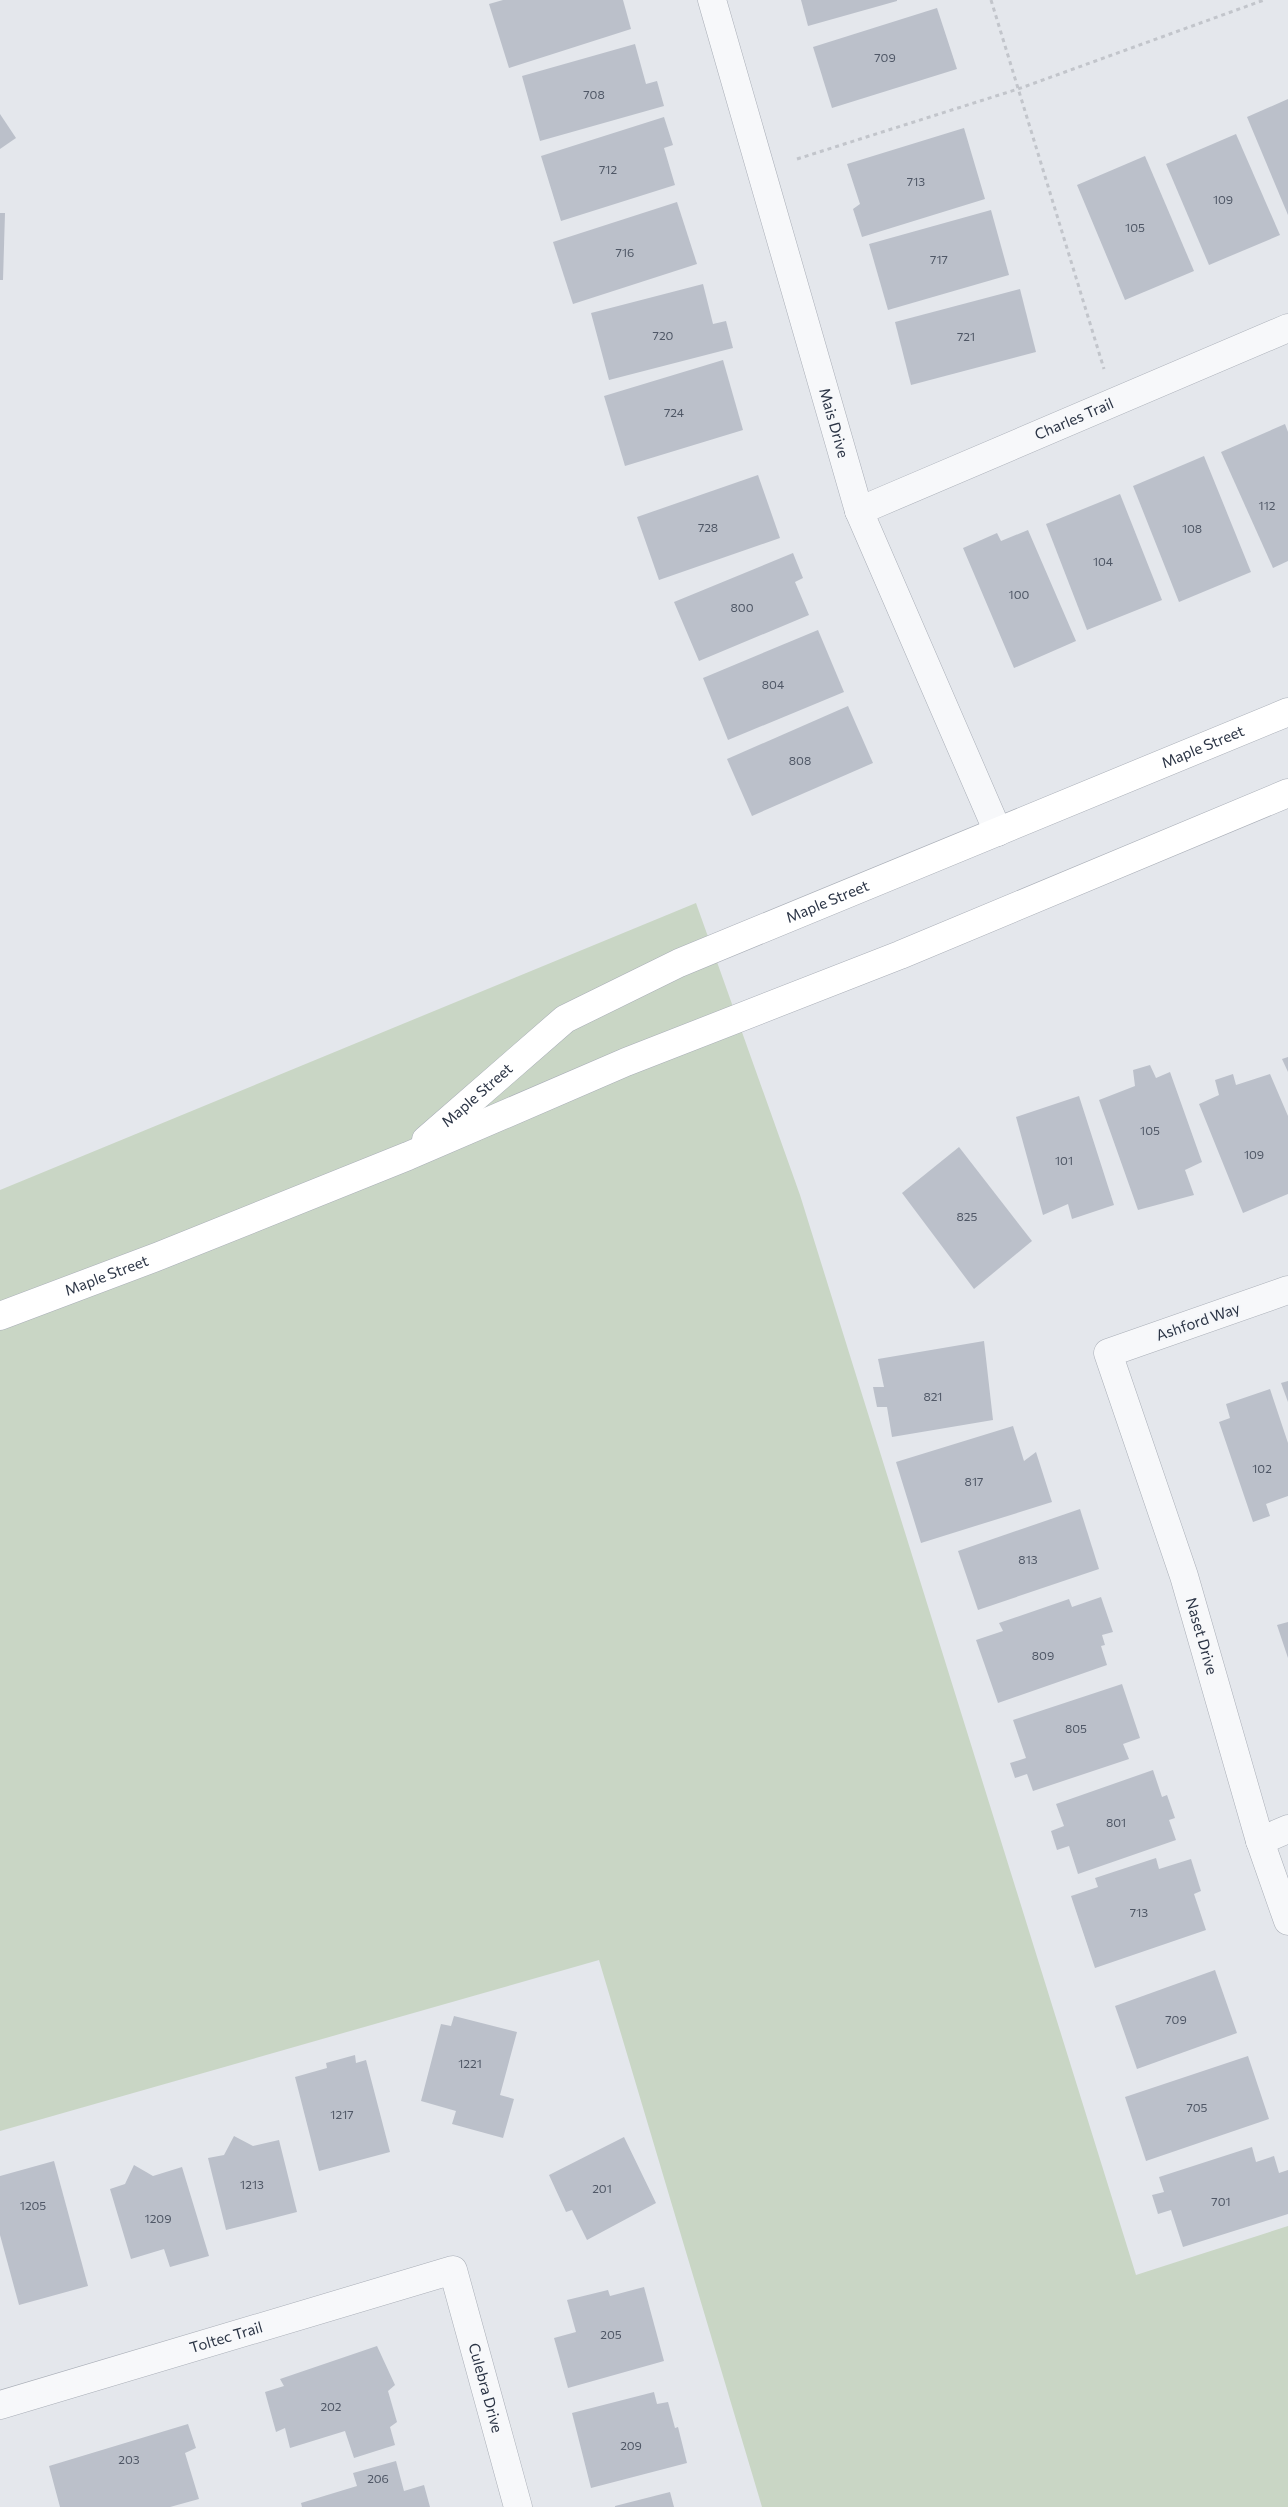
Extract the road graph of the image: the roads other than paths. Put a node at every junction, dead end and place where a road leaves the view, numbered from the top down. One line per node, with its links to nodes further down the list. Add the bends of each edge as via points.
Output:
1 (712, 0): 3 (street, Mais Drive)
2 (1288, 328): 3 (street, Charles Trail)
3 (859, 511): 6 (street, Mais Drive)
4 (1288, 712): 6 (street, Maple Street)
5 (1288, 793): 7 (street, Maple Street, via 900,955 626,1062)
6 (998, 832): 7 (street, Maple Street, via 679,963 565,1019)
7 (408, 1156): 9 (street, Maple Street)
8 (1288, 1290): 10 (street, Ashford Way)
9 (0, 1316)
10 (1108, 1353): 12 (street, Naset Drive, via 1184,1576)
11 (1288, 1829): 12 (street)
12 (1260, 1840): 13 (street, Naset Drive)
13 (1288, 1921)
14 (453, 2270): 15 (street, Toltec Trail); 16 (street, Culebra Drive)
15 (0, 2405)
16 (518, 2507)

